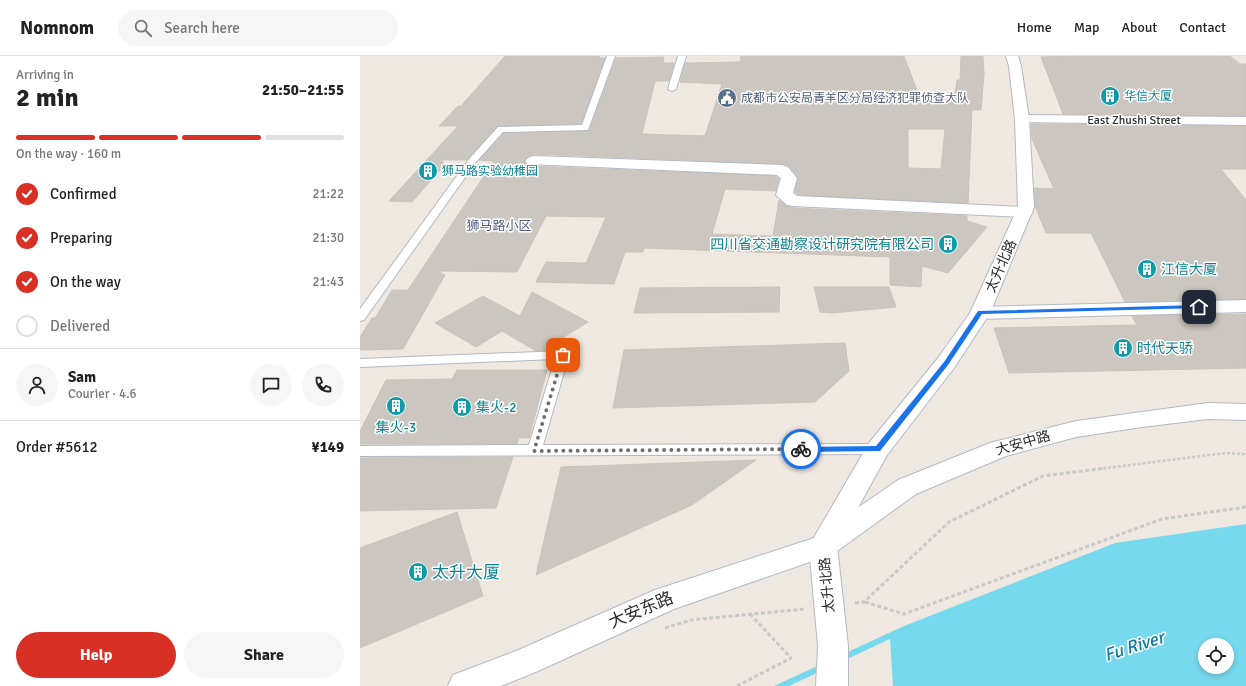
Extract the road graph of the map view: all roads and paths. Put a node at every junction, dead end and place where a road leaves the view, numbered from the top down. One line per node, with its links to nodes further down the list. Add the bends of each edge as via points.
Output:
1 (611, 56): 11 (lane, via 585,128 501,129 473,160)
2 (682, 56): 4 (lane)
3 (1012, 56): 5 (street, 太升北路)
4 (672, 89)
5 (1022, 119): 6 (street, East Zhushi Street); 8 (street, 太升北路, via 1026,208)
6 (1246, 121)
7 (533, 161): 8 (street, via 782,170 790,178 784,196 793,201)
8 (1024, 212): 10 (street, 太升北路)
9 (1246, 306): 10 (street)
10 (980, 313): 14 (street, 太升北路, via 946,363)
11 (360, 317)
12 (360, 363): 16 (lane, via 563,355)
13 (1246, 412): 19 (street, 大安中路, via 1208,411 1120,422 1076,429 999,449 907,487)
14 (878, 449): 16 (lane); 19 (street, 太升北路)
15 (360, 451): 16 (lane)
16 (534, 451)
17 (1246, 454): 20 (path, via 1226,453 1043,476 949,522)
18 (1246, 507): 20 (path, via 1162,519 904,614)
19 (823, 546): 21 (street, 太升北路); 24 (street, 大安东路, via 665,599 527,661)
20 (864, 602): 21 (path)
21 (828, 606): 22 (path); 26 (street, 太升北路, via 833,646)
22 (750, 614): 23 (path, via 691,620); 25 (path, via 791,658)
23 (661, 629)
24 (464, 686)
25 (737, 686)
26 (832, 686)

